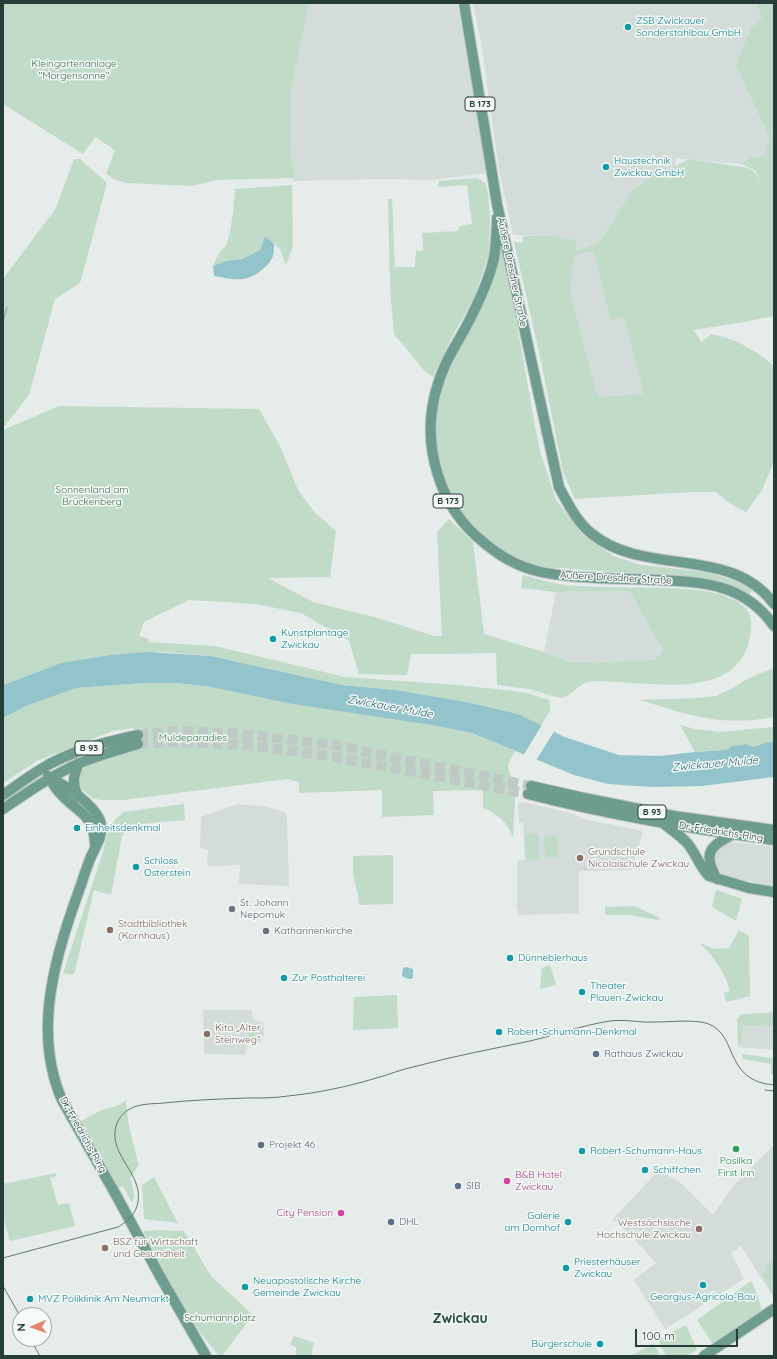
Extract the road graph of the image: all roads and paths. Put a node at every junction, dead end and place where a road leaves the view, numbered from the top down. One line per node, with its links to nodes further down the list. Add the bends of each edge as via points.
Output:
1 (464, 3): 2 (main road, Äußere Dresdner Straße / B 173)
2 (497, 204): 3 (main road, Äußere Dresdner Straße / B 173); 4 (main road, Äußere Dresdner Straße / B 173)
3 (508, 250): 4 (main road, via 501,248); 5 (main road, Äußere Dresdner Straße / B 173, via 559,487 581,524 612,547 640,557 704,565 734,574 758,588)
4 (495, 253): 6 (main road, Äußere Dresdner Straße / B 173, via 474,310 441,374 431,408 431,446 435,468 441,487 460,518 488,547 521,566 574,577 685,581 717,586 746,598)
5 (774, 604)
6 (774, 626)
7 (80, 763): 8 (main road, B 93, via 138,740 111,740); 9 (main road, B 93); 11 (main road, via 73,780)
8 (42, 768): 9 (main road, Dr.-Friedrichs-Ring); 10 (main road, B 93)
9 (49, 778): 11 (main road, Dr.-Friedrichs-Ring, via 62,784); 12 (main road, B 93); 17 (main road, Dr.-Friedrichs-Ring, via 59,793 90,823 94,830)
10 (3, 795)
11 (78, 797): 17 (main road, Dr.-Friedrichs-Ring, via 94,810 100,819 101,833)
12 (3, 809)
13 (662, 823): 14 (main road, Dr.-Friedrichs-Ring / B 93, via 567,804 530,790 674,816); 15 (main road, Dr.-Friedrichs-Ring / B 93); 18 (main road, via 688,844 704,871)
14 (774, 830)
15 (734, 834): 16 (main road, Dr.-Friedrichs-Ring / B 93); 18 (main road, via 721,840 712,849 710,866)
16 (774, 840)
17 (95, 848): 21 (main road, Dr.-Friedrichs-Ring, via 73,907 53,978 48,1038 53,1071 62,1100)
18 (717, 879): 19 (main road)
19 (774, 892)
20 (773, 1310): 22 (main road)
21 (206, 1356)
22 (704, 1356)

